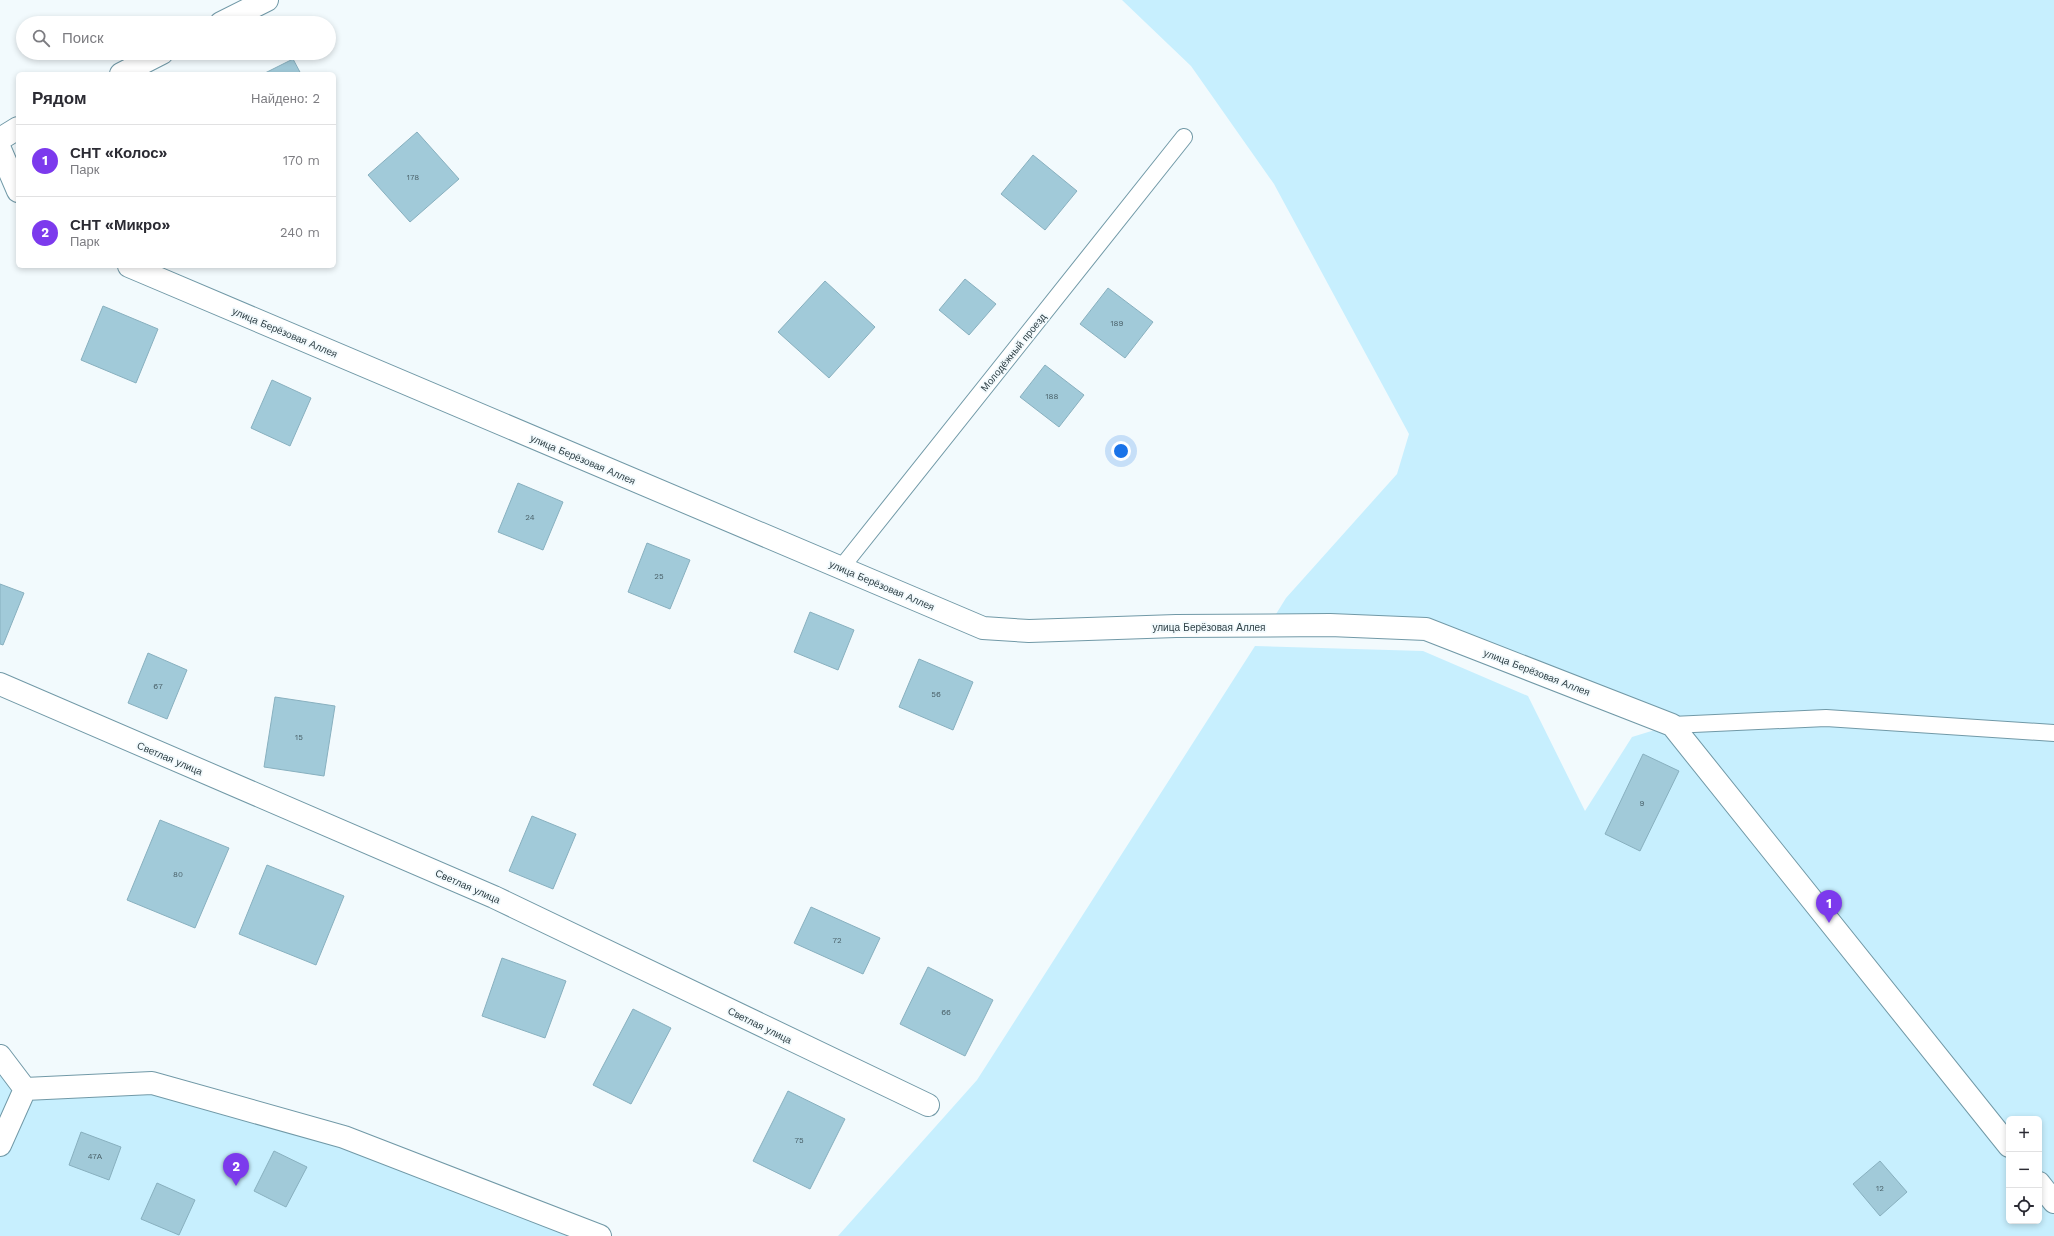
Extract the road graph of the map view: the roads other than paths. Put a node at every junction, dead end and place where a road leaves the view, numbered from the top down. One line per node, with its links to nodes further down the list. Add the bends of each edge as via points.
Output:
1 (267, 0): 2 (street)
2 (235, 16)
3 (148, 60): 4 (street)
4 (125, 72)
5 (16, 129): 7 (street)
6 (1184, 137): 11 (lane, Молодёжный проезд)
7 (0, 139)
8 (0, 149): 9 (street)
9 (16, 186)
10 (134, 268): 11 (street, улица Берёзовая Аллея)
11 (841, 568): 13 (street, улица Берёзовая Аллея, via 983,628 1029,631 1176,626 1330,625 1426,629)
12 (0, 684): 17 (street, Светлая улица, via 494,897)
13 (1672, 725): 14 (lane, via 1826,718); 18 (street)
14 (2054, 733)
15 (0, 1056): 16 (street)
16 (25, 1089): 19 (street); 22 (street, via 152,1083 344,1136)
17 (928, 1105)
18 (2006, 1142)
19 (0, 1145)
20 (2042, 1187): 21 (street)
21 (2054, 1202)
22 (600, 1236)

